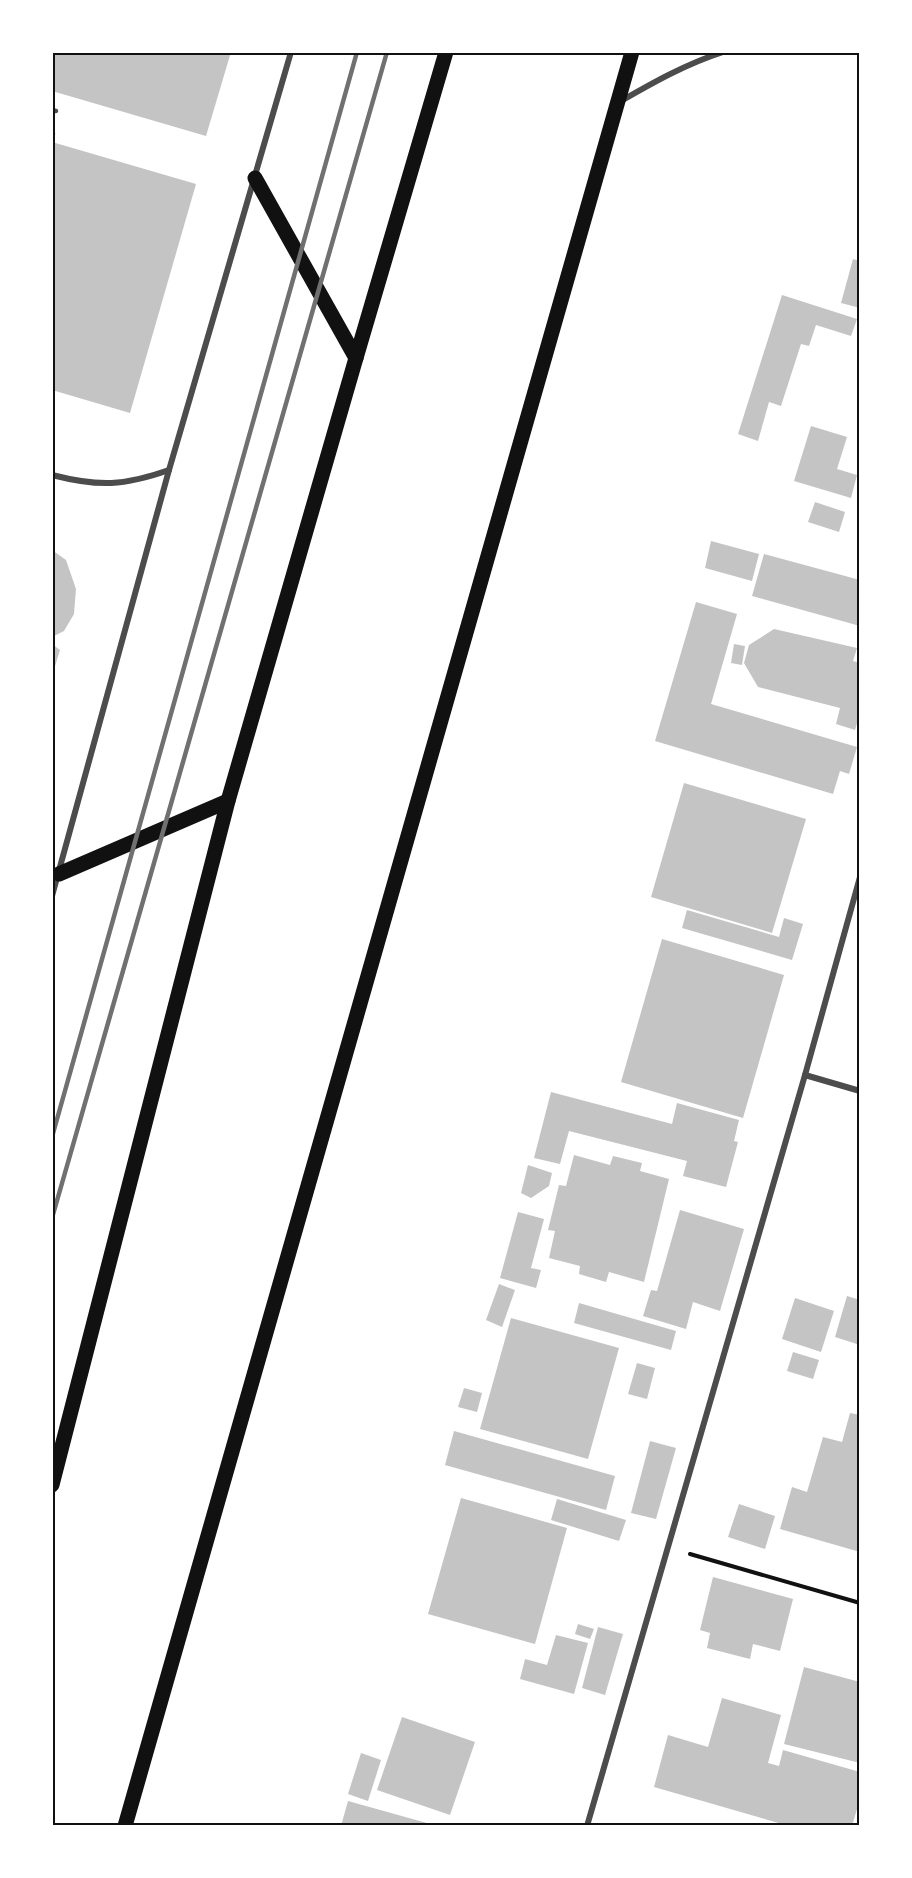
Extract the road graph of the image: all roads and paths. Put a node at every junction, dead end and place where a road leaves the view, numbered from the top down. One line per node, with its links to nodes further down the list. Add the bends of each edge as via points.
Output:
1 (291, 52): 6 (street)
2 (446, 52): 7 (main road)
3 (632, 52): 5 (main road)
4 (723, 52): 5 (street, via 661,78)
5 (618, 103): 19 (main road)
6 (255, 178): 7 (main road); 8 (street)
7 (356, 358): 10 (main road)
8 (169, 470): 9 (street, via 141,480 111,484); 11 (street)
9 (52, 475)
10 (228, 801): 11 (main road); 16 (main road)
11 (59, 874): 13 (street)
12 (860, 877): 14 (street)
13 (52, 896)
14 (805, 1075): 15 (street); 17 (street)
15 (860, 1091)
16 (52, 1485)
17 (668, 1547): 18 (path); 20 (street)
18 (860, 1603)
19 (125, 1826)
20 (587, 1826)

